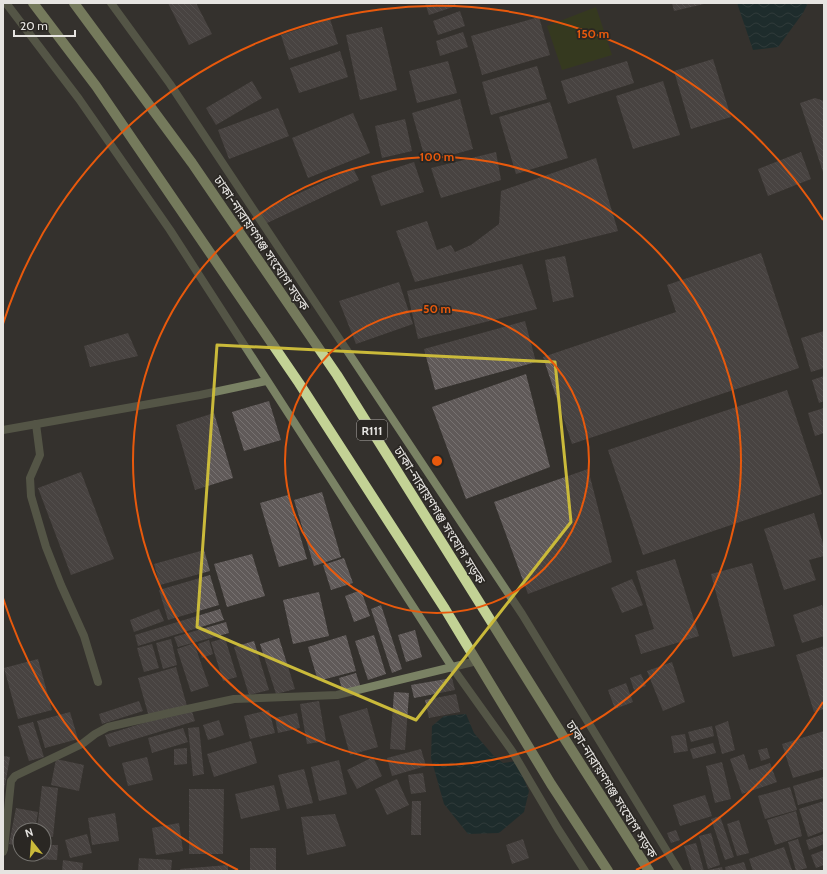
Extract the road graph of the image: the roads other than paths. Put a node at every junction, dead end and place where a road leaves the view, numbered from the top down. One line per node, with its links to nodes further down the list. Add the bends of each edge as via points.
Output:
1 (6, 3): 5 (street, via 88,112 170,230)
2 (33, 3): 8 (main road, R111, via 96,86 299,383)
3 (74, 3): 14 (main road, ঢাকা-নারায়ণগঞ্জ সংযোগ সড়ক / R111, via 192,163 333,369)
4 (111, 3): 15 (street, via 170,84 522,614)
5 (266, 381): 6 (street); 9 (street)
6 (36, 424): 7 (street); 10 (street, via 40,455 30,478 31,496 46,547 84,636)
7 (3, 430)
8 (476, 661): 9 (street); 13 (main road, R111)
9 (452, 667): 11 (street, via 337,695 234,699 108,727 82,744 14,776); 12 (street, via 512,751)
10 (98, 682)
11 (3, 852)
12 (585, 871)
13 (608, 871)
14 (649, 871)
15 (680, 871)

